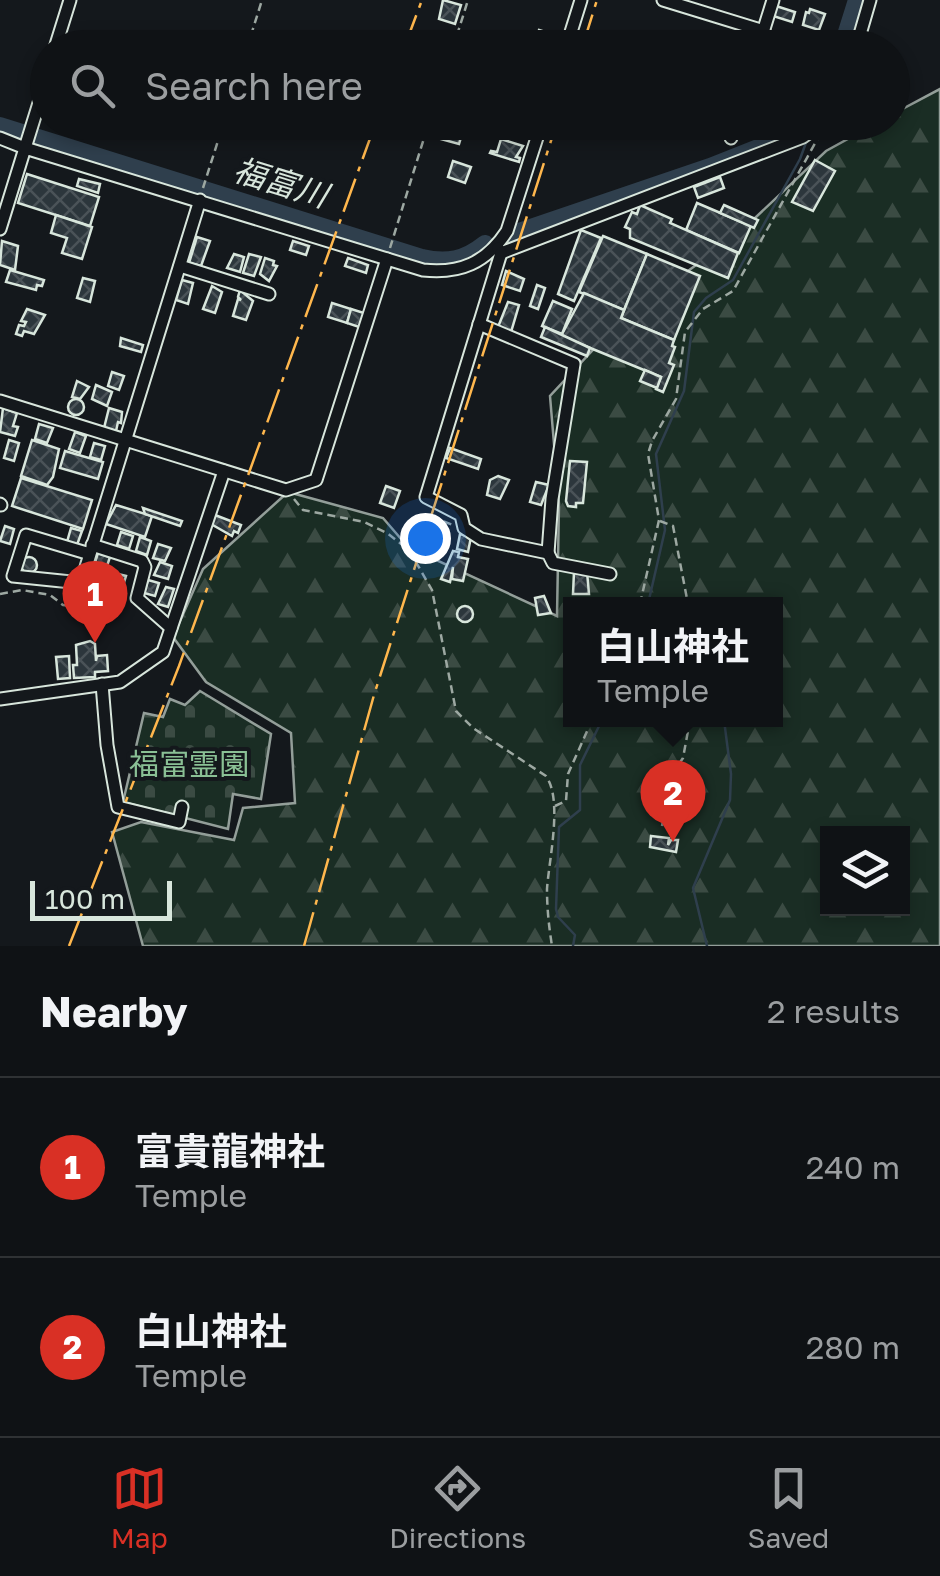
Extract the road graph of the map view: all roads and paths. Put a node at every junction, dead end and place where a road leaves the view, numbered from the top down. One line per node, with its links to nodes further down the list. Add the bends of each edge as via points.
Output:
1 (70, 0): 8 (street)
2 (262, 0): 9 (path)
3 (468, 0): 10 (path)
4 (582, 0): 11 (street)
5 (662, 0): 12 (street)
6 (773, 0): 12 (street)
7 (870, 0): 13 (street)
8 (61, 30)
9 (253, 30)
10 (459, 30)
11 (572, 30)
12 (764, 30)
13 (861, 30)
14 (30, 132): 16 (street)
15 (0, 138): 16 (street)
16 (28, 139): 24 (street)
17 (31, 140): 23 (street)
18 (218, 140): 23 (path)
19 (423, 140): 26 (path)
20 (536, 140): 25 (street)
21 (789, 140): 25 (street)
22 (818, 140): 34 (path, via 733,291 687,328 676,398 648,454)
23 (201, 197): 26 (street); 27 (street)
24 (0, 229)
25 (499, 250): 26 (street, via 458,270 423,270); 29 (street)
26 (388, 255): 33 (street, via 320,474)
27 (180, 266): 28 (street); 31 (street)
28 (269, 294)
29 (479, 324): 35 (street, via 426,497 461,514); 38 (street, via 574,364)
30 (0, 401): 31 (street)
31 (126, 440): 32 (street); 36 (street)
32 (224, 471): 33 (street); 47 (street)
33 (286, 490): 37 (path, via 303,510 364,522)
34 (660, 521): 42 (path); 43 (path, via 670,525)
35 (464, 528): 37 (path, via 432,517); 38 (street, via 481,539)
36 (91, 549): 40 (street); 40 (street, via 26,535 13,576); 44 (street, via 142,561)
37 (408, 550): 53 (path, via 432,590 456,711 546,776)
38 (548, 553): 39 (street, via 553,563)
39 (610, 574)
40 (80, 588): 44 (path); 45 (path)
41 (0, 594): 45 (path, via 22,590)
42 (642, 597)
43 (686, 597)
44 (137, 598): 47 (street)
45 (72, 606): 46 (path)
46 (108, 610)
47 (171, 628): 48 (street, via 163,652 120,682)
48 (102, 684): 49 (street); 52 (street, via 118,807 180,822)
49 (0, 699)
50 (589, 727): 53 (path, via 568,774 566,801)
51 (689, 727): 54 (path)
52 (182, 807)
53 (554, 807): 55 (path, via 547,892)
54 (662, 826)
55 (552, 946)

